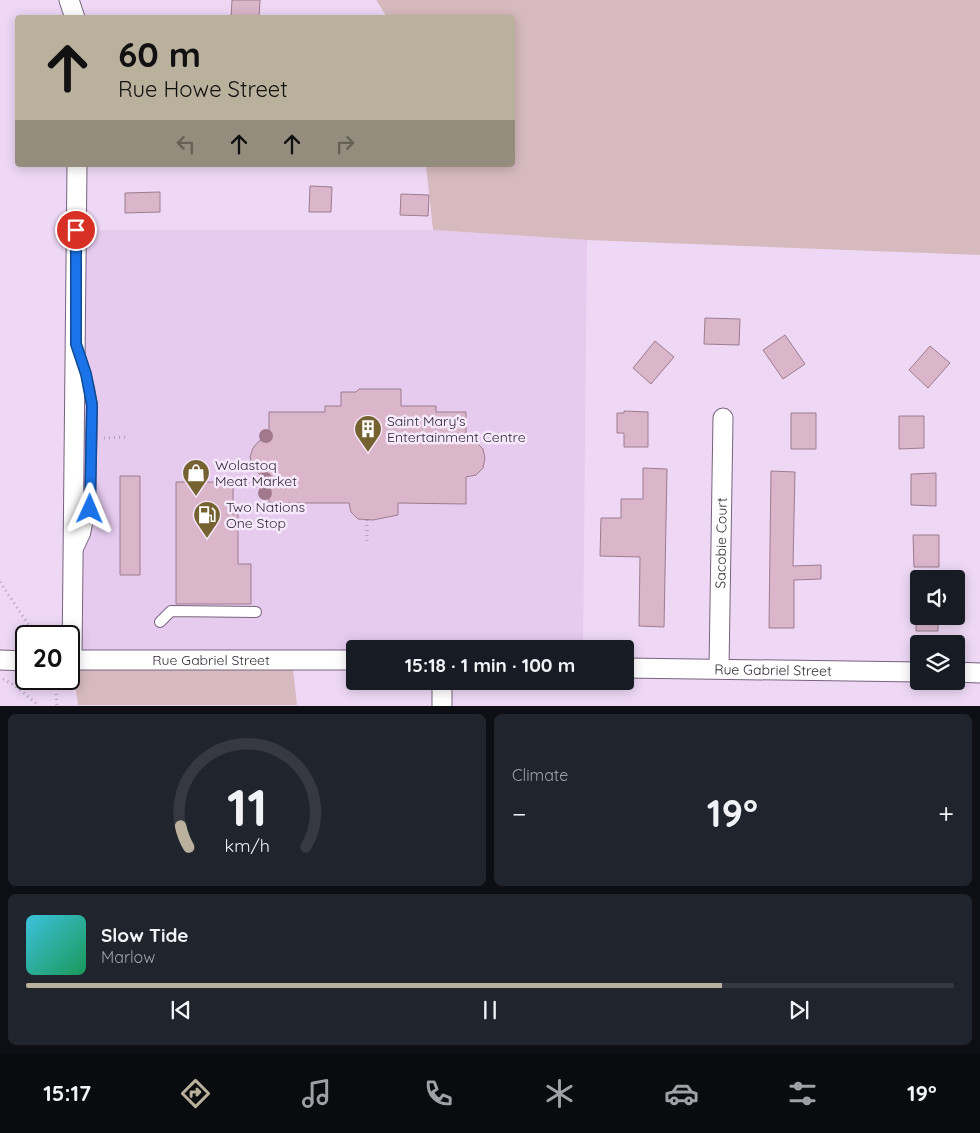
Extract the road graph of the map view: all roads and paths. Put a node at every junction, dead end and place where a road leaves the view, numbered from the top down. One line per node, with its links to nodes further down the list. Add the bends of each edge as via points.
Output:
1 (69, 0): 3 (street)
2 (78, 0): 4 (street)
3 (76, 15)
4 (77, 15)
5 (77, 167): 15 (street)
6 (723, 418): 21 (street, Sacobie Court)
7 (128, 437): 8 (path)
8 (106, 438)
9 (366, 520): 10 (path)
10 (367, 546)
11 (0, 582): 14 (path)
12 (256, 612): 13 (lane, via 171,610)
13 (160, 622)
14 (29, 625)
15 (71, 625)
16 (0, 660): 17 (street)
17 (15, 660)
18 (80, 660): 19 (street, Rue Gabriel Street)
19 (346, 660)
20 (634, 668): 21 (street, Rue Gabriel Street)
21 (719, 668): 22 (street, Rue Gabriel Street)
22 (910, 672)
23 (965, 672): 24 (street)
24 (980, 672)
25 (0, 678): 28 (path)
26 (56, 690): 29 (path)
27 (442, 690): 30 (street)
28 (39, 706)
29 (57, 706)
30 (442, 706)

